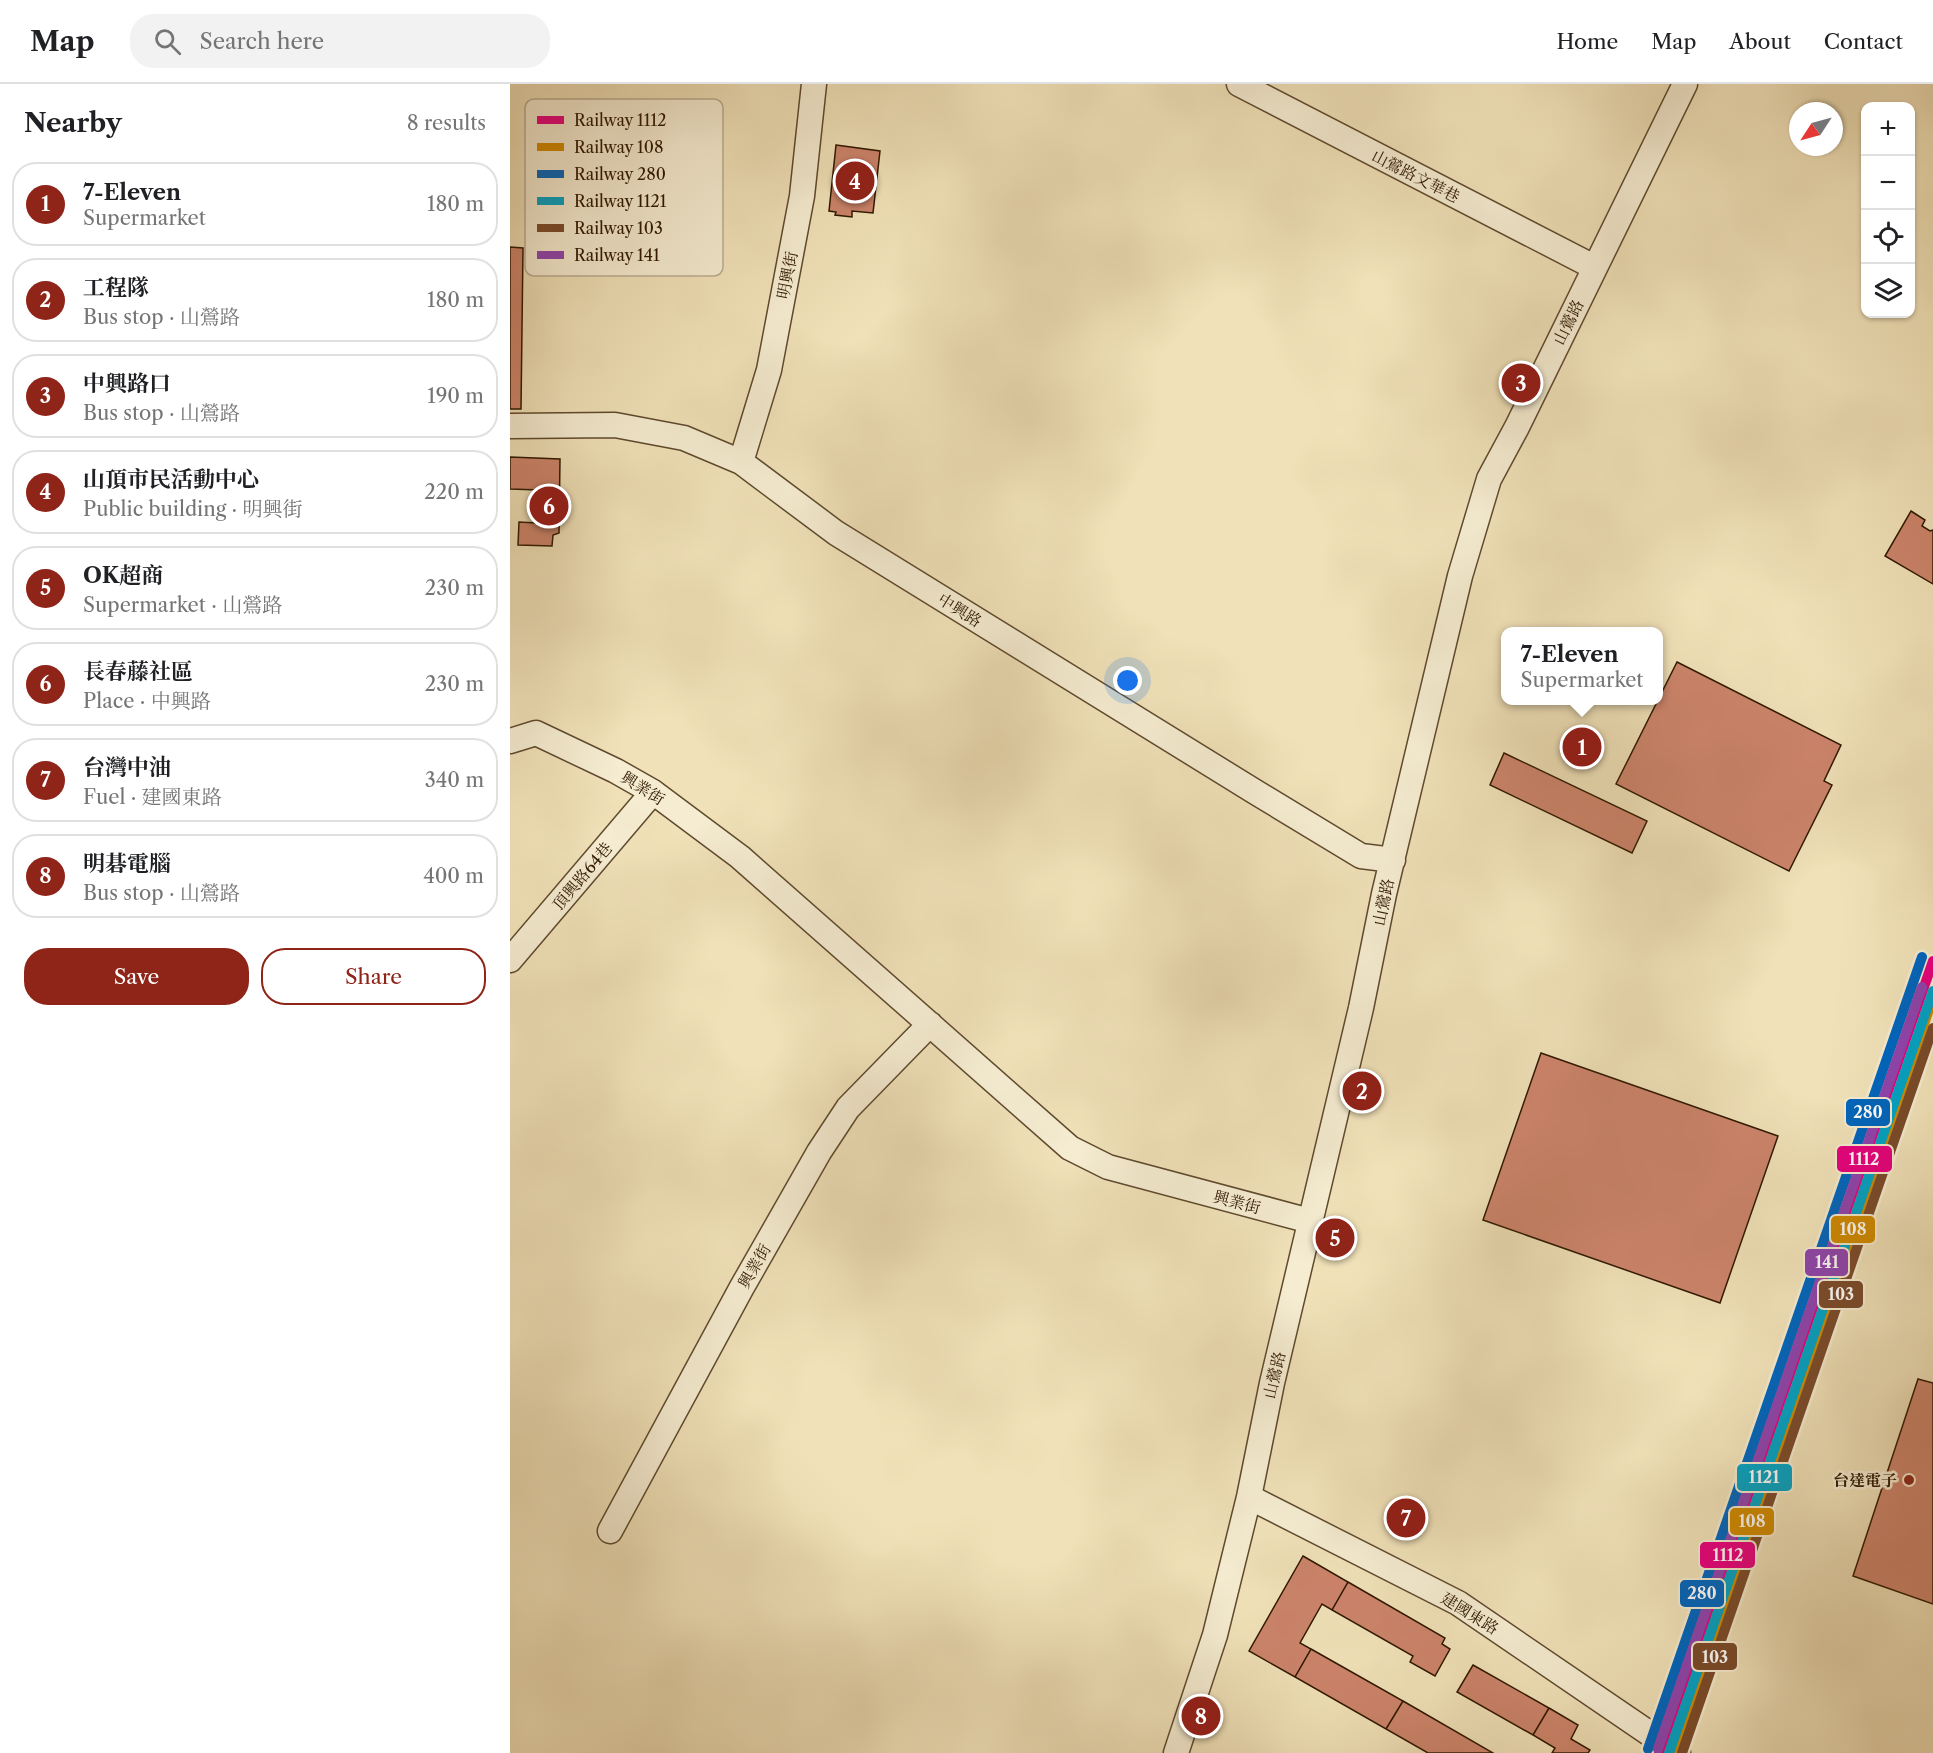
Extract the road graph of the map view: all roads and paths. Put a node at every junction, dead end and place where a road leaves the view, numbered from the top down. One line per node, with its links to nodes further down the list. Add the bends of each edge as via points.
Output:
1 (814, 84): 6 (street, 明興街, via 802,196 769,370)
2 (1239, 84): 4 (street, 山鶯路文華巷)
3 (1685, 84): 4 (street, 山鶯路)
4 (1594, 267): 9 (street, 山鶯路, via 1489,479 1460,576)
5 (510, 426): 6 (street, 中興路, via 615,425 684,438)
6 (741, 462): 9 (street, 中興路, via 836,533 1257,793 1361,856)
7 (510, 741): 8 (street, 興業街, via 536,733)
8 (653, 792): 10 (street, 頂興路64巷); 11 (street, 興業街, via 740,857)
9 (1393, 860): 12 (street, 山鶯路)
10 (510, 960)
11 (930, 1024): 12 (street, 興業街, via 1070,1148 1108,1167); 14 (street, 興業街, via 848,1108 819,1152)
12 (1310, 1221): 13 (street, 山鶯路)
13 (1249, 1497): 15 (street, 山鶯路, via 1215,1635); 16 (street, 建國東路, via 1458,1603)
14 (610, 1531)
15 (1176, 1753)
16 (1678, 1753)

